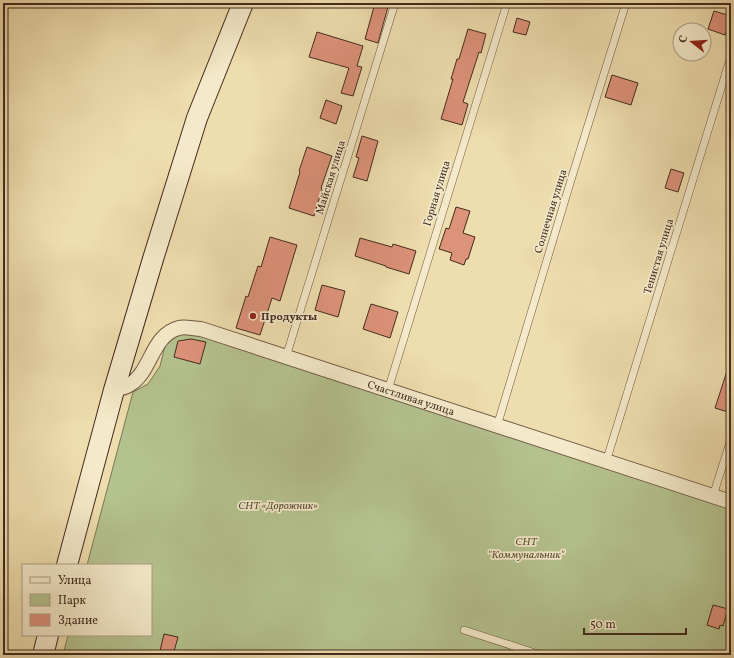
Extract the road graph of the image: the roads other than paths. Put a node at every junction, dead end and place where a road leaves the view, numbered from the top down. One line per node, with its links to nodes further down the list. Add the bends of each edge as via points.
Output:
1 (243, 3): 7 (main road, via 197,118)
2 (395, 3): 6 (lane, Майская улица)
3 (507, 3): 8 (lane, Горная улица)
4 (626, 3): 9 (lane, Солнечная улица)
5 (731, 56): 11 (lane, Тенистая улица)
6 (286, 357): 7 (street, Счастливая улица, via 201,330 180,327 162,338 139,377 129,386); 8 (street, Счастливая улица)
7 (114, 390): 14 (main road)
8 (388, 390): 9 (street, Счастливая улица)
9 (497, 426): 11 (street, Счастливая улица)
10 (731, 439): 12 (lane)
11 (606, 462): 12 (street, Счастливая улица)
12 (713, 496): 13 (street, Счастливая улица)
13 (731, 502)
14 (67, 564)
15 (464, 630): 18 (lane)
16 (48, 636): 17 (main road)
17 (43, 655)
18 (541, 655)

